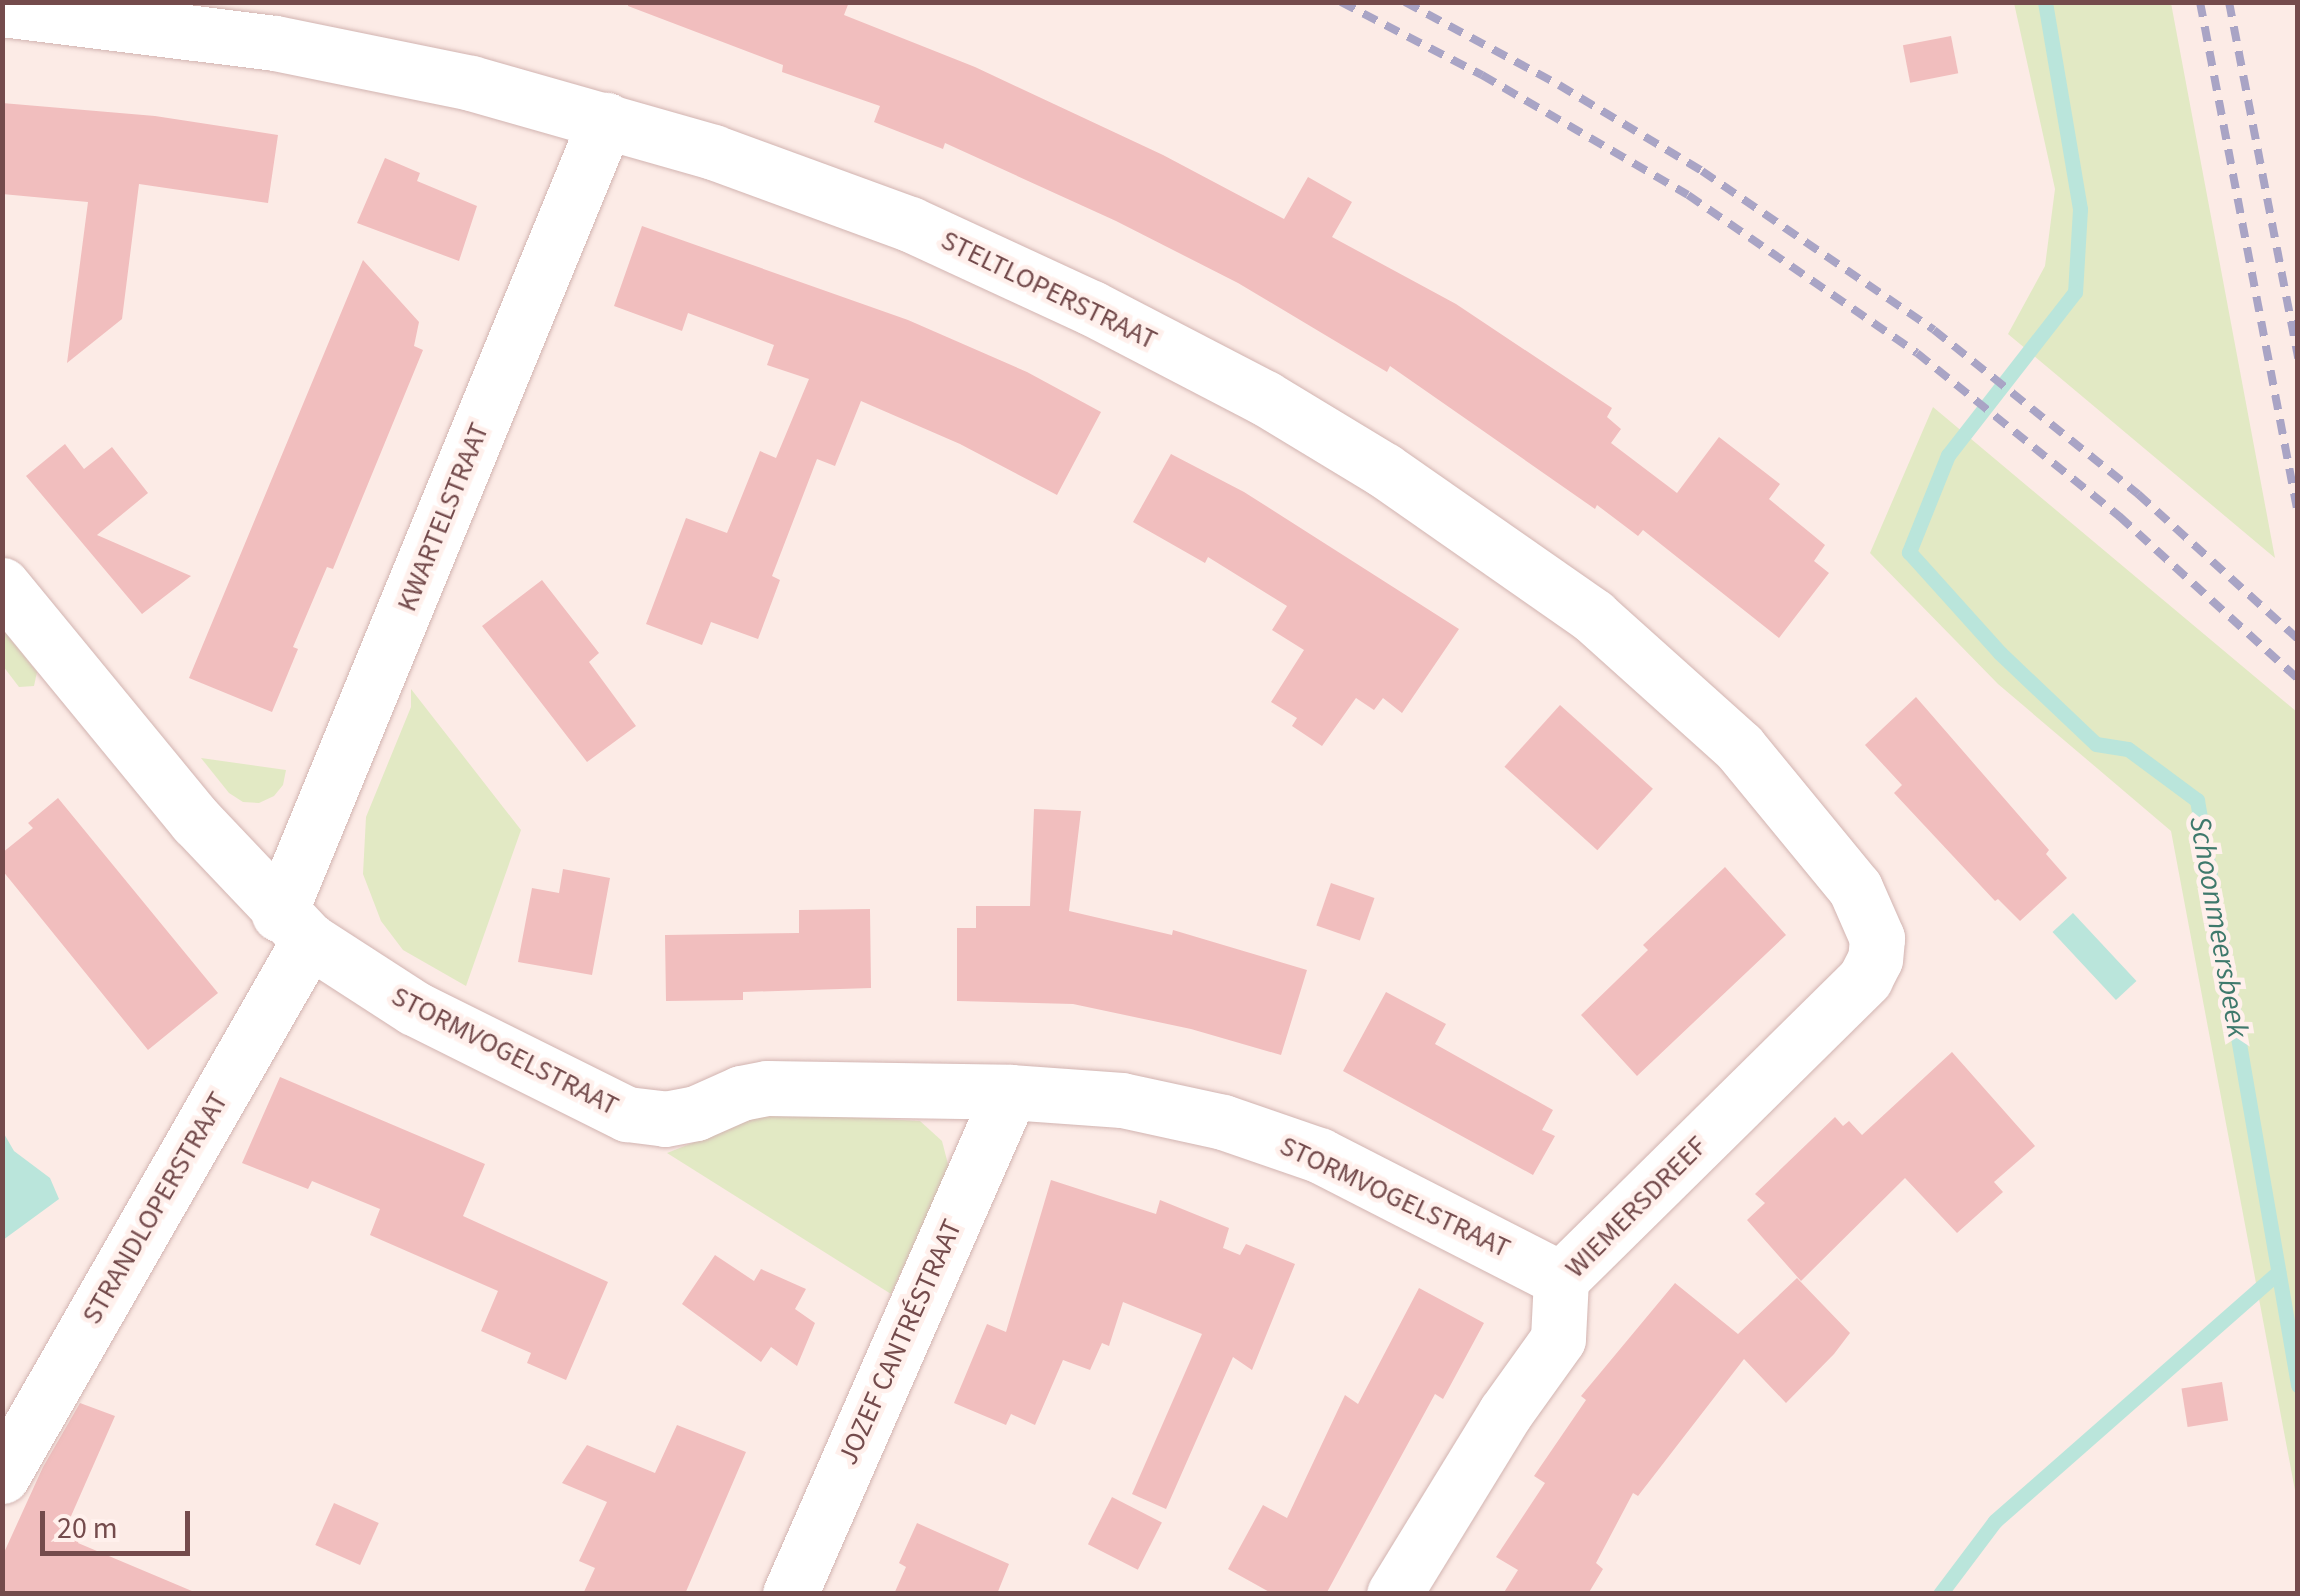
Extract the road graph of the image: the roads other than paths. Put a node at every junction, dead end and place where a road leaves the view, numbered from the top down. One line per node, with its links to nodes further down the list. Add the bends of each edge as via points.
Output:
1 (2, 10): 2 (street, STELTLOPERSTRAAT, via 276,43)
2 (606, 120): 4 (street, KWARTELSTRAAT); 5 (street, STELTLOPERSTRAAT, via 910,224 1178,353 1384,470 1594,616 1739,747 1855,888 1877,938)
3 (2, 585): 4 (street, STORMVOGELSTRAAT, via 196,821)
4 (294, 927): 6 (street, STORMVOGELSTRAAT, via 414,1008 627,1114 680,1116 768,1088); 8 (street, STRANDLOPERSTRAAT)
5 (1876, 959): 7 (street, WIEMERSDREEF, via 1865,979)
6 (1010, 1092): 7 (street, STORMVOGELSTRAAT, via 1122,1100 1239,1127 1320,1155); 9 (street, JOZEF CANTRÉSTRAAT)
7 (1562, 1279): 10 (street, WIEMERSDREEF, via 1558,1339)
8 (2, 1476)
9 (790, 1594)
10 (1394, 1594)

